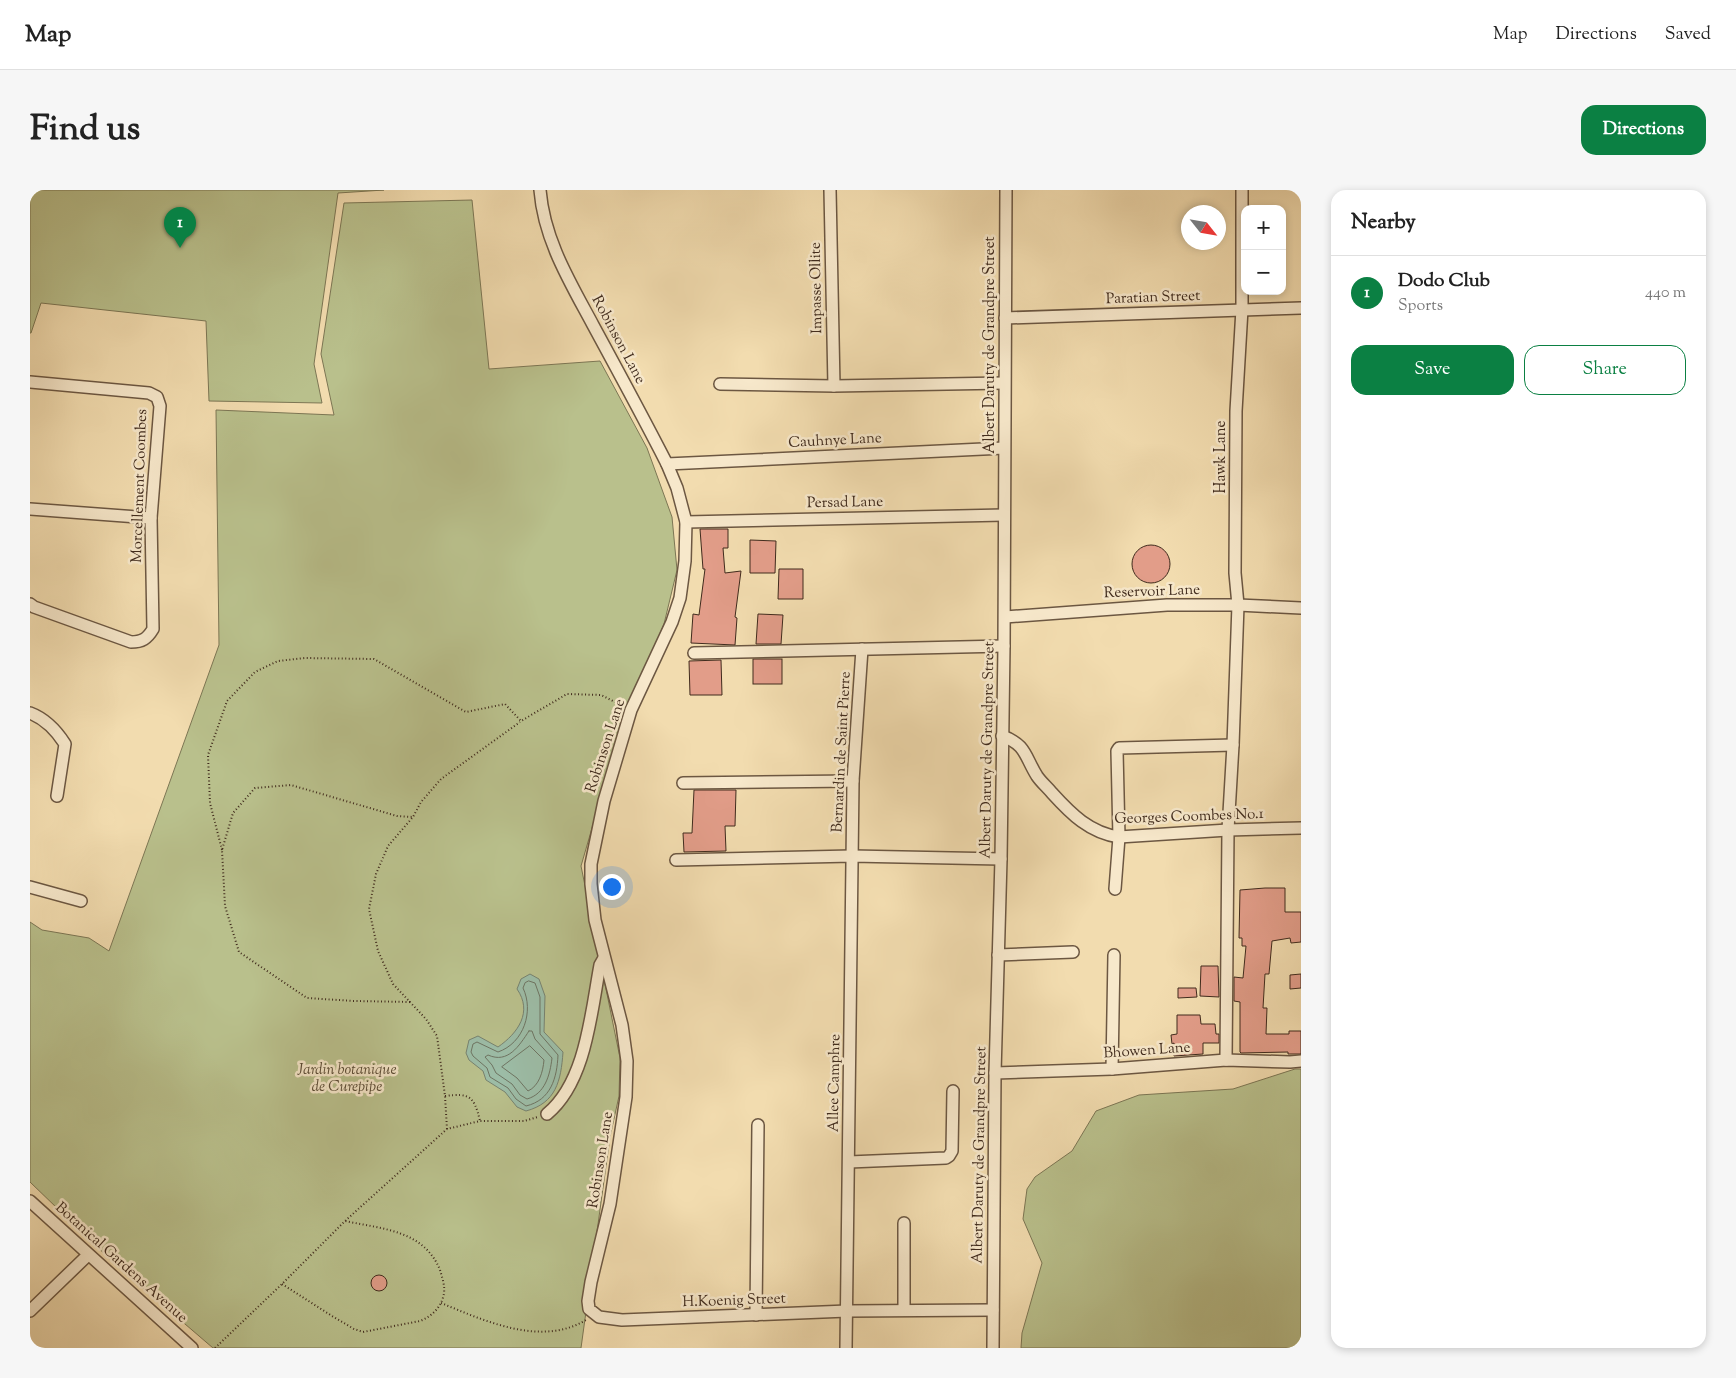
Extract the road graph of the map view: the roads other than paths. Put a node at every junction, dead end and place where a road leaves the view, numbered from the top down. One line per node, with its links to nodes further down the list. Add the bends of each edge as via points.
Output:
1 (540, 190): 13 (street, Robinson Lane, via 550,239 565,275)
2 (830, 190): 11 (street, Impasse Ollite)
3 (1006, 190): 7 (street, Albert Daruty de Grandpre Street)
4 (1242, 190): 6 (street, Hawk Lane)
5 (1301, 308): 6 (street, Paratian Street)
6 (1242, 309): 7 (street, Paratian Street); 19 (street, Hawk Lane, via 1236,411 1235,573)
7 (1006, 318): 9 (street, Albert Daruty de Grandpre Street)
8 (30, 382): 16 (street, Morcellement Coombes, via 149,393 157,397 160,406)
9 (1004, 382): 11 (street); 12 (street, Albert Daruty de Grandpre Street)
10 (720, 384): 11 (street)
11 (834, 386)
12 (1004, 448): 13 (street, Cauhnye Lane); 15 (street, Albert Daruty de Grandpre Street)
13 (667, 464): 17 (street, Robinson Lane)
14 (30, 509): 16 (street)
15 (1004, 515): 17 (street, Persad Lane); 21 (street, Albert Daruty de Grandpre Street)
16 (151, 518): 18 (street, Morcellement Coombes, via 152,629 149,637 131,642)
17 (686, 522): 43 (street, Robinson Lane, via 680,598 631,710 604,801 591,864 595,920)
18 (30, 604)
19 (1238, 606): 20 (street, Reservoir Lane); 21 (street, Reservoir Lane, via 1167,605); 27 (street, Hawk Lane)
20 (1301, 608)
21 (1004, 617): 22 (street, Albert Daruty de Grandpre Street)
22 (1004, 646): 23 (street); 26 (street, Albert Daruty de Grandpre Street)
23 (862, 649): 24 (street); 28 (street, Bernardin de Saint Pierre)
24 (694, 653)
25 (30, 713): 30 (street, via 56,730 65,744)
26 (1002, 736): 33 (street, Georges Coombes No.1, via 1019,745 1037,776 1067,810 1082,823 1107,836); 35 (street, Albert Daruty de Grandpre Street)
27 (1233, 745): 32 (street, Hawk Lane); 33 (street, via 1119,748)
28 (853, 781): 29 (street); 34 (street, Bernardin de Saint Pierre)
29 (683, 783)
30 (57, 796)
31 (1301, 828): 32 (street, Georges Coombes No.1)
32 (1228, 830): 33 (street, Georges Coombes No.1); 44 (street, Hawk Lane)
33 (1118, 837): 38 (street)
34 (852, 856): 35 (street); 36 (street); 51 (street, Allee Camphre)
35 (1001, 859): 41 (street, Albert Daruty de Grandpre Street)
36 (676, 860)
37 (30, 887): 39 (street)
38 (1116, 889)
39 (81, 901)
40 (1073, 952): 41 (street)
41 (998, 955): 47 (street, Albert Daruty de Grandpre Street)
42 (1114, 955): 46 (street)
43 (604, 958): 49 (street, via 574,1076 566,1094); 60 (street, Robinson Lane, via 622,1025 627,1070 610,1204 588,1301 589,1309 599,1317)
44 (1226, 1060): 45 (street, Bhowen Lane); 46 (street, Bhowen Lane)
45 (1301, 1060)
46 (1112, 1069): 47 (street, Bhowen Lane)
47 (995, 1074): 56 (street, Albert Daruty de Grandpre Street)
48 (953, 1091): 51 (street, via 950,1156)
49 (547, 1114)
50 (758, 1125): 59 (street)
51 (849, 1162): 58 (street, Allee Camphre)
52 (30, 1201): 54 (street, Botanical Gardens Avenue)
53 (904, 1223): 55 (street)
54 (88, 1255): 57 (street); 61 (street, Botanical Gardens Avenue)
55 (904, 1310): 56 (street, H.Koenig Street); 58 (street, H.Koenig Street)
56 (993, 1310): 63 (street, Albert Daruty de Grandpre Street)
57 (30, 1311)
58 (847, 1311): 59 (street, H.Koenig Street); 62 (street, Allee Camphre)
59 (756, 1315): 60 (street, H.Koenig Street)
60 (622, 1320)
61 (192, 1348)
62 (846, 1348)
63 (993, 1348)

